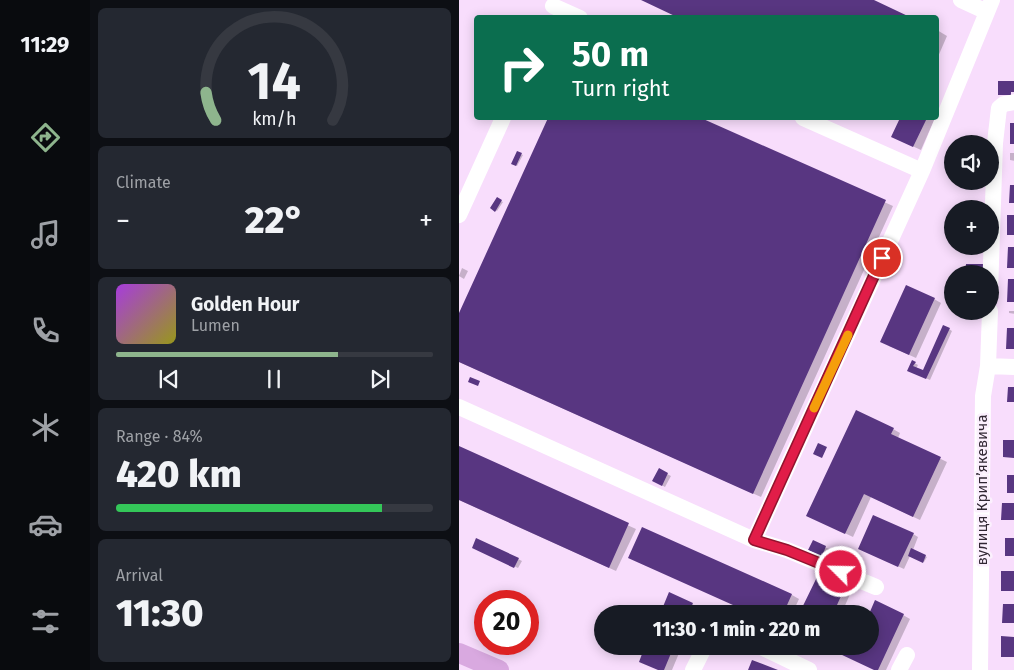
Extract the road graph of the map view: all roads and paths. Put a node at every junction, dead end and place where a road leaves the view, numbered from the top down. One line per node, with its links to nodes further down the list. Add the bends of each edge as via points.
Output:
1 (961, 0): 2 (street)
2 (990, 6): 8 (street)
3 (552, 8): 4 (street)
4 (572, 15)
5 (1009, 103): 10 (street, via 999,108 995,143)
6 (502, 120): 9 (street)
7 (808, 120): 8 (street)
8 (922, 170): 15 (street)
9 (459, 215)
10 (991, 265)
11 (990, 320): 12 (street, вулиця Крипʼякевича)
12 (988, 366): 13 (street); 25 (street, вулиця Крипʼякевича, via 983,396)
13 (1014, 367)
14 (459, 407): 15 (street)
15 (754, 540): 16 (street, via 787,550)
16 (876, 587)
17 (459, 653): 21 (main road)
18 (700, 655): 22 (street)
19 (778, 655): 23 (street)
20 (907, 655): 24 (street)
21 (499, 670)
22 (693, 670)
23 (809, 670)
24 (899, 670)
25 (981, 670)

